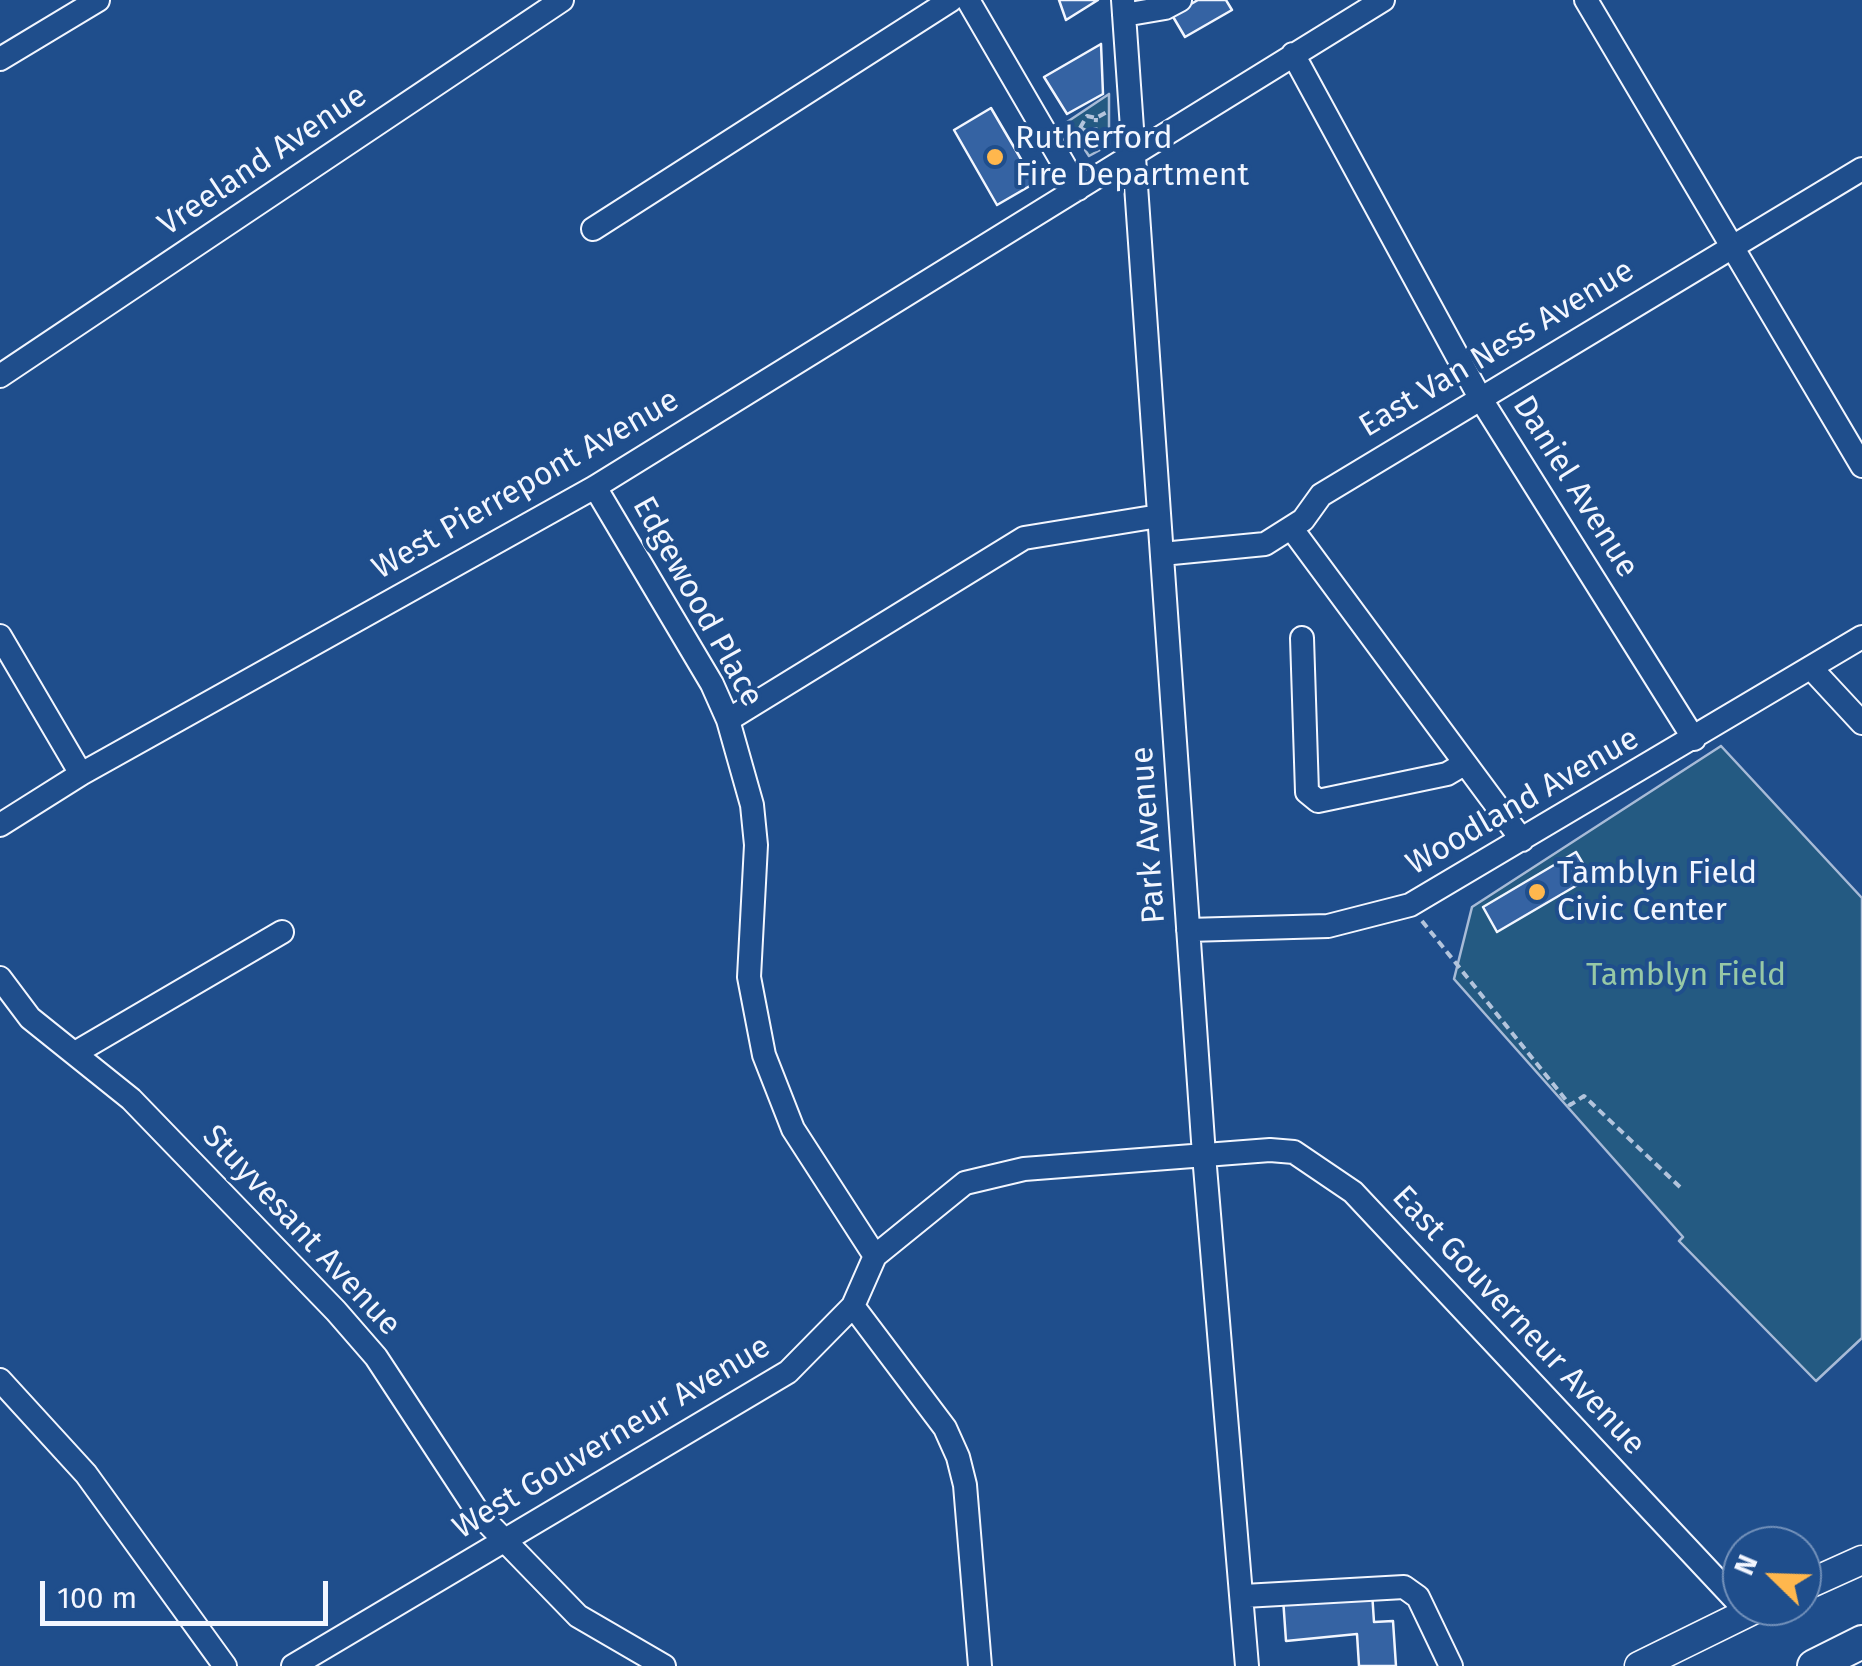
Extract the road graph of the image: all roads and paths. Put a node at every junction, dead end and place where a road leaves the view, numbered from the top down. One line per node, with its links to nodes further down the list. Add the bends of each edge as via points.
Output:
1 (98, 0): 10 (street)
2 (562, 0): 22 (street, Vreeland Avenue)
3 (951, 0): 20 (street)
4 (968, 0): 19 (street)
5 (1180, 0): 8 (street, via 1166,8)
6 (1383, 0): 9 (street, West Pierrepont Avenue)
7 (1586, 0): 21 (street)
8 (1124, 8): 17 (street, Park Avenue)
9 (1293, 54): 17 (street, West Pierrepont Avenue); 23 (street, Daniel Avenue)
10 (0, 58)
11 (1109, 111): 12 (path)
12 (1096, 118): 13 (path, via 1082,119); 15 (path)
13 (1080, 128): 14 (path); 15 (path)
14 (1068, 134)
15 (1096, 136): 16 (path)
16 (1098, 151)
17 (1132, 153): 19 (street, West Pierrepont Avenue); 26 (street, Park Avenue)
18 (1862, 169): 21 (street, East Van Ness Avenue)
19 (1078, 189): 25 (street, West Pierrepont Avenue)
20 (594, 230)
21 (1730, 248): 23 (street, East Van Ness Avenue); 24 (street)
22 (0, 376)
23 (1479, 396): 27 (street, East Van Ness Avenue, via 1321,494); 35 (street, Daniel Avenue)
24 (1862, 466)
25 (595, 487): 33 (street, Edgewood Place); 37 (street, West Pierrepont Avenue)
26 (1159, 516): 28 (street, Park Avenue); 33 (street, via 1024,538)
27 (1292, 529): 28 (street, East Van Ness Avenue, via 1265,544); 36 (street)
28 (1162, 554): 41 (street, Park Avenue)
29 (0, 636): 37 (street)
30 (1862, 637): 32 (street, Woodland Avenue)
31 (1302, 638): 36 (street, via 1307,792 1318,801 1447,774)
32 (1811, 668): 34 (street); 35 (street, Woodland Avenue)
33 (728, 720): 47 (street, Edgewood Place, via 752,805 750,977 764,1055 793,1128)
34 (1862, 723)
35 (1694, 739): 39 (street, Woodland Avenue)
36 (1464, 764): 39 (street)
37 (81, 774): 38 (street, West Pierrepont Avenue)
38 (0, 826)
39 (1522, 840): 40 (street, Woodland Avenue)
40 (1410, 905): 41 (street, Woodland Avenue, via 1328,926); 46 (path, via 1570,1104 1584,1096)
41 (1188, 930): 45 (street, Park Avenue)
42 (282, 932): 44 (street)
43 (0, 978): 44 (street, Stuyvesant Avenue, via 30,1018)
44 (75, 1053): 50 (street, Stuyvesant Avenue, via 143,1111 336,1311 376,1357 479,1514)
45 (1204, 1155): 47 (street, West Gouverneur Avenue, via 996,1172 946,1194); 52 (street, East Gouverneur Avenue, via 1294,1152 1333,1175); 54 (street, Park Avenue)
46 (1680, 1186)
47 (875, 1256): 48 (street, West Gouverneur Avenue)
48 (853, 1306): 50 (street, West Gouverneur Avenue, via 788,1372); 60 (street, via 945,1428 958,1457 966,1485)
49 (0, 1380): 57 (street, via 86,1474)
50 (507, 1538): 58 (street, West Gouverneur Avenue); 59 (street, Stuyvesant Avenue, via 578,1616)
51 (1862, 1560): 53 (main road)
52 (1722, 1576)
53 (1822, 1578)
54 (1244, 1596): 61 (street, Park Avenue); 62 (street, via 1404,1588 1418,1597)
55 (1722, 1625): 63 (main road)
56 (1862, 1642): 64 (highway)
57 (224, 1666)
58 (293, 1666)
59 (664, 1666)
60 (980, 1666)
61 (1247, 1666)
62 (1451, 1666)
63 (1639, 1666)
64 (1814, 1666)

